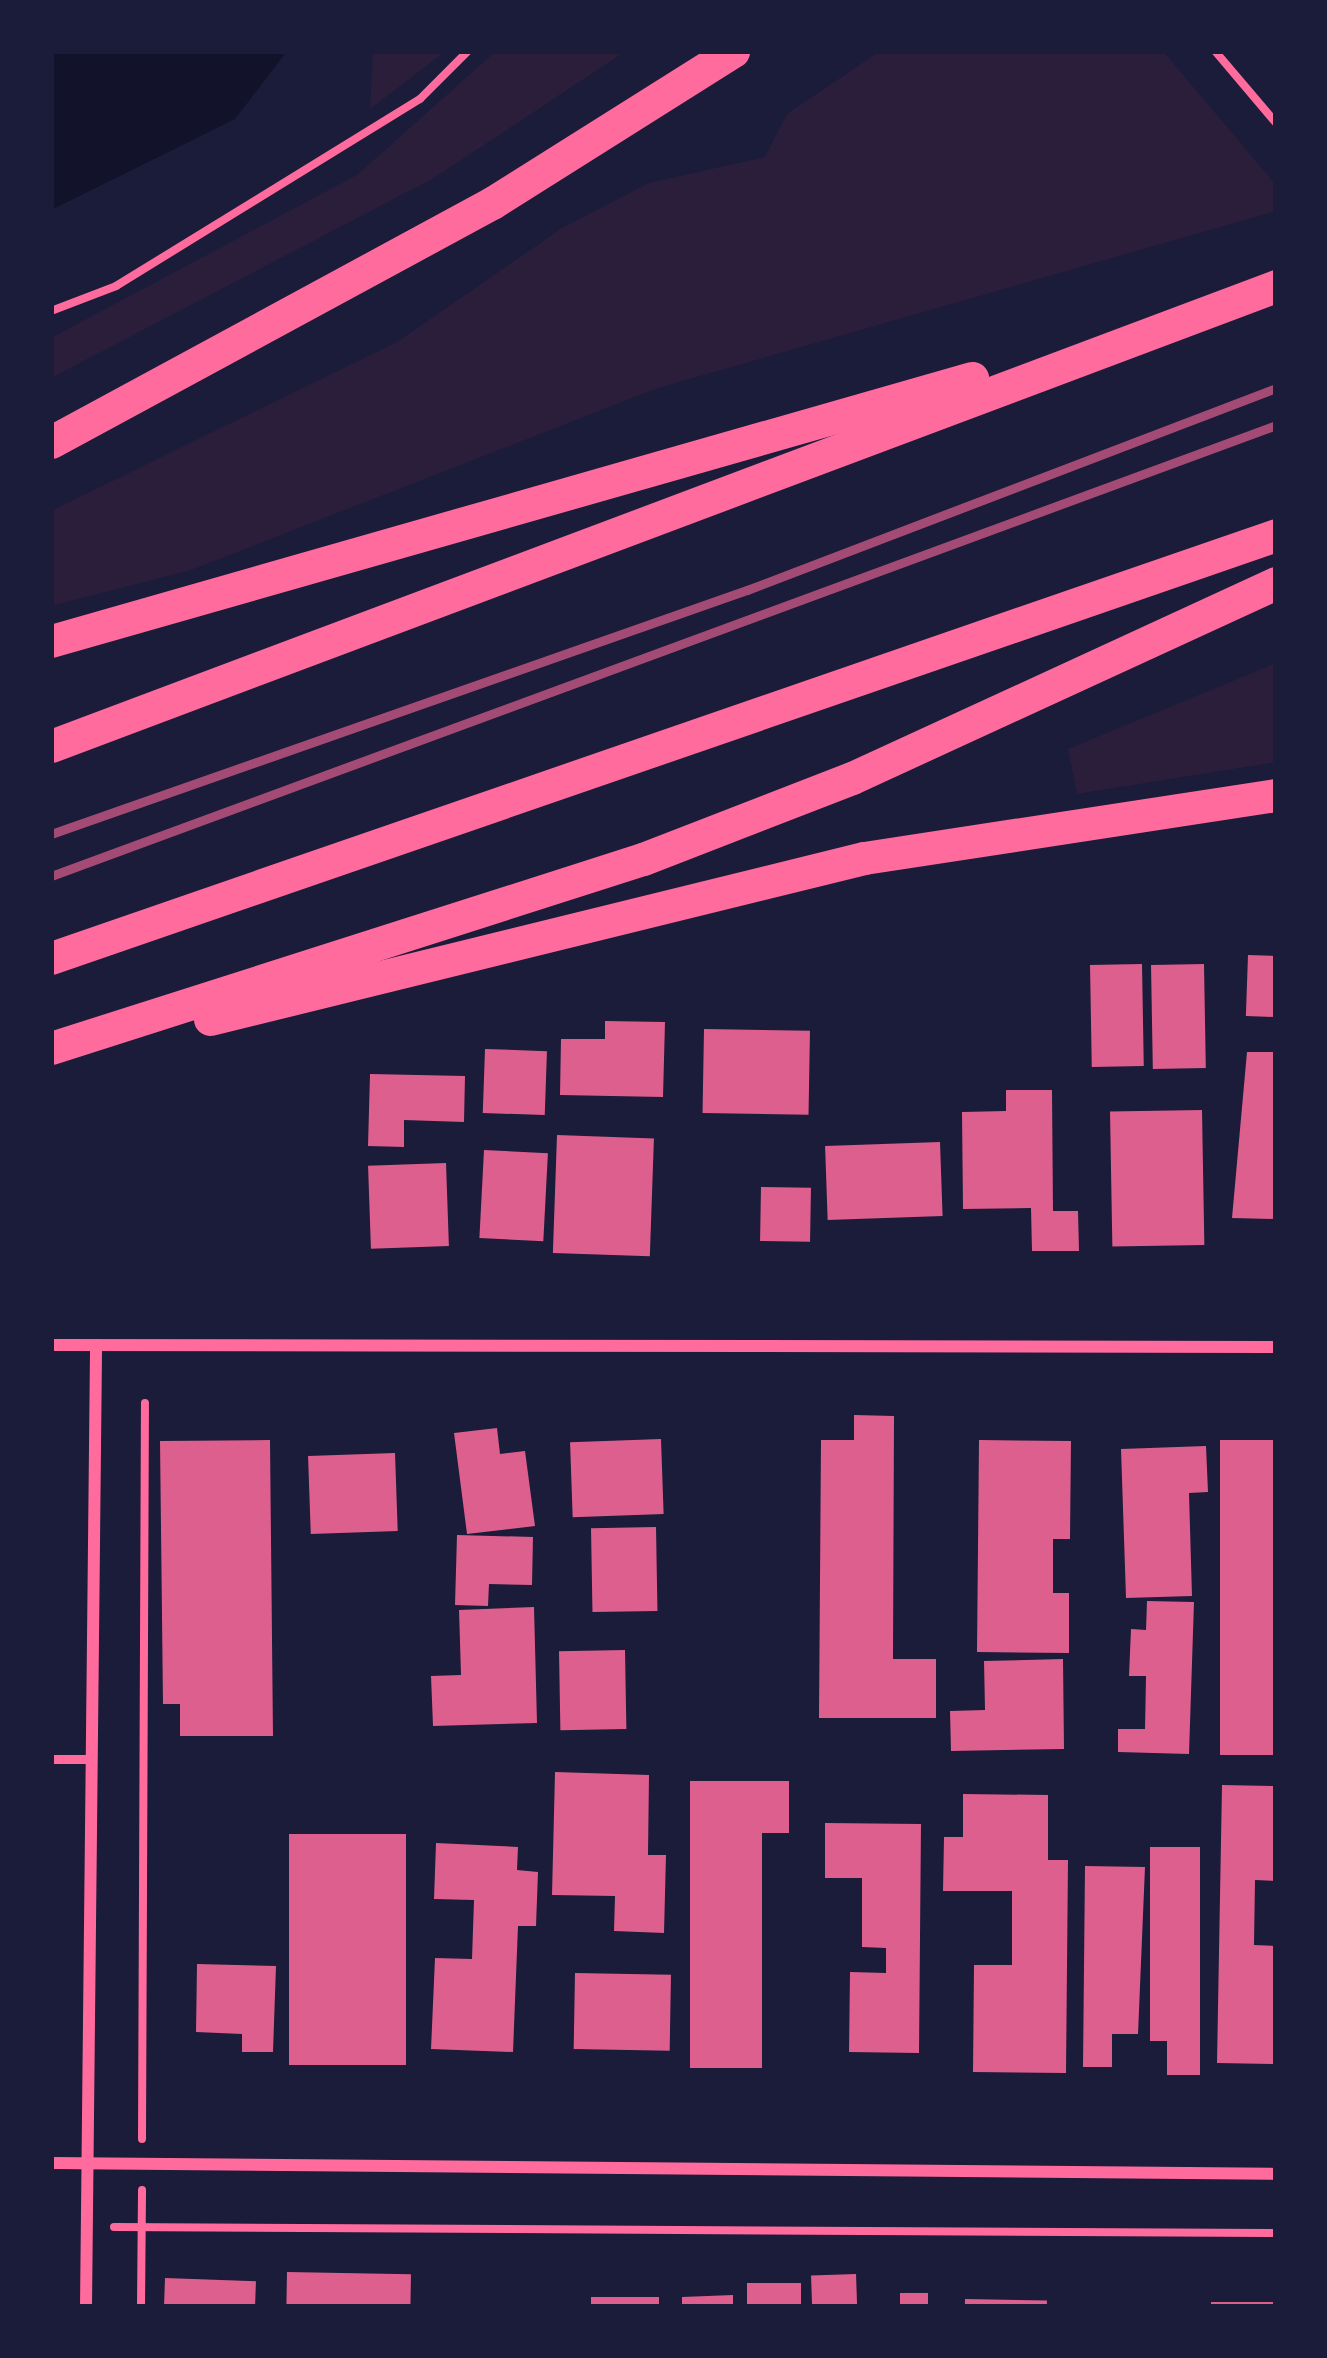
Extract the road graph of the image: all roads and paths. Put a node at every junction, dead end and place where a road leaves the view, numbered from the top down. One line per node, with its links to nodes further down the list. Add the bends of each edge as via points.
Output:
1 (468, 51): 7 (path, via 420,99 116,286)
2 (733, 51): 8 (highway, via 492,203)
3 (1215, 51): 4 (path)
4 (1276, 123)
5 (1276, 286): 6 (highway)
6 (1238, 299): 11 (highway); 12 (highway)
7 (51, 311)
8 (51, 442)
9 (1276, 536): 14 (highway)
10 (1276, 583): 15 (highway, via 852,778 643,859)
11 (51, 641)
12 (51, 746)
13 (1276, 795): 16 (highway, via 823,867)
14 (51, 958)
15 (51, 1048)
16 (51, 1059)
17 (95, 1345): 18 (street); 19 (street); 22 (street)
18 (51, 1346)
19 (1276, 1347)
20 (145, 1403): 25 (path)
21 (51, 1759): 22 (lane)
22 (91, 1759): 24 (street)
23 (51, 2163): 24 (street)
24 (87, 2163): 25 (street); 27 (street)
25 (142, 2164): 26 (street); 28 (path)
26 (1276, 2174)
27 (87, 2227): 28 (path); 30 (street)
28 (142, 2228): 29 (path); 31 (path)
29 (1276, 2233)
30 (86, 2307)
31 (141, 2307)

